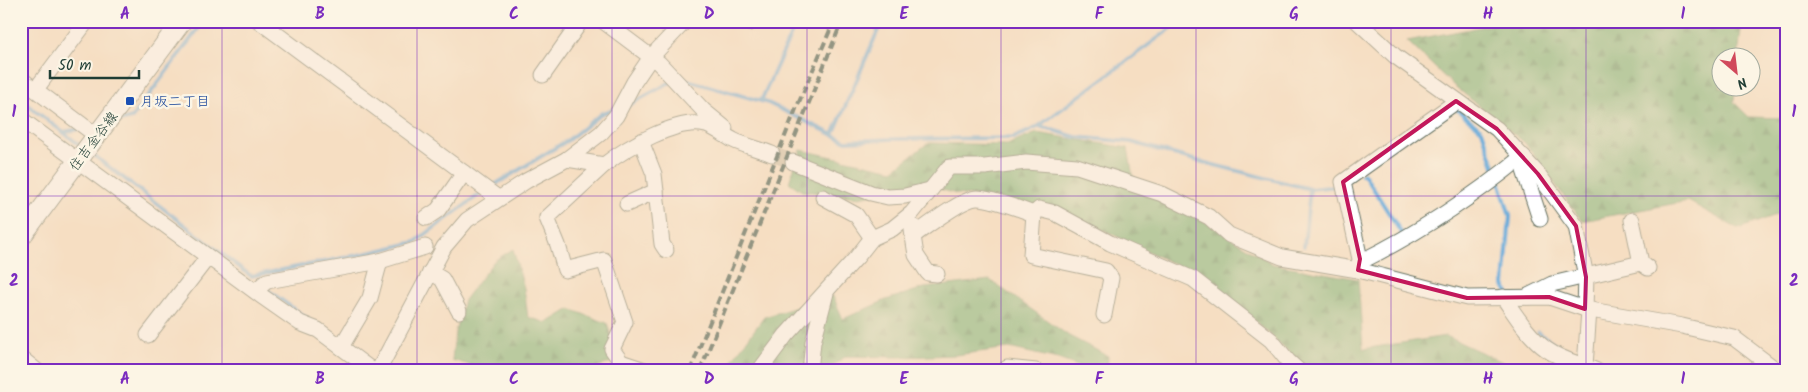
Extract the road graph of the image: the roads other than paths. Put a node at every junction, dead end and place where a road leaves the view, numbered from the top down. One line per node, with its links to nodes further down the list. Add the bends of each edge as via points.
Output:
1 (86, 21): 11 (street)
2 (182, 21): 14 (main road, 住吉金谷線, via 112,115)
3 (259, 21): 22 (street)
4 (581, 21): 9 (street)
5 (603, 21): 8 (street)
6 (685, 21): 8 (street)
7 (1366, 24): 12 (street, via 1395,56)
8 (651, 57): 16 (street, via 703,110); 19 (street, via 616,116 601,133)
9 (543, 75)
10 (21, 79): 11 (street)
11 (36, 89): 14 (street)
12 (1452, 104): 18 (street, via 1497,129); 40 (street, via 1345,187)
13 (21, 119): 14 (street)
14 (88, 141): 34 (main road, 住吉金谷線); 38 (street)
15 (641, 141): 16 (street, via 692,123 706,125); 21 (street); 25 (street, via 654,174)
16 (754, 147): 17 (street)
17 (772, 154)
18 (1521, 157): 31 (street); 40 (street, via 1491,182); 43 (street, via 1538,174 1576,226)
19 (567, 159): 21 (street); 26 (street)
20 (793, 162): 24 (street, via 888,197)
21 (604, 165): 57 (street, via 547,218 565,270 604,260 625,322 612,349 621,362)
22 (464, 173): 26 (street); 30 (street, via 438,210)
23 (942, 176): 24 (street); 33 (street, via 938,194 912,230); 40 (street, via 949,167 1026,162 1077,166 1162,194 1209,217 1229,235 1282,257)
24 (930, 190): 35 (street, via 912,213 892,229)
25 (656, 191): 28 (street); 37 (street, via 662,244)
26 (496, 196): 41 (street, via 467,220 444,247)
27 (823, 197): 35 (street, via 856,215)
28 (627, 204)
29 (1034, 214): 33 (street, via 976,198 958,205); 49 (street, via 1031,255 1106,271 1111,278); 61 (street, via 1039,209 1055,214 1110,243 1193,279 1271,340)
30 (426, 218)
31 (1540, 219)
32 (1632, 220): 43 (street, via 1645,266)
33 (913, 236): 42 (street, via 916,255 928,273)
34 (21, 237)
35 (872, 238): 45 (street)
36 (425, 247): 39 (street)
37 (666, 250)
38 (208, 257): 44 (street); 50 (street)
39 (380, 261): 44 (street); 51 (street, via 370,298)
40 (1359, 266): 46 (street, via 1467,298)
41 (430, 272): 48 (street, via 442,279); 54 (street)
42 (937, 274)
43 (1586, 277): 46 (street); 47 (street)
44 (259, 287): 51 (street, via 300,323)
45 (826, 292): 58 (street, via 786,335); 59 (street, via 813,342)
46 (1513, 297): 47 (street, via 1549,297); 53 (street, via 1524,327 1546,348 1575,364)
47 (1587, 309): 53 (street); 62 (street, via 1734,338)
48 (459, 311)
49 (1104, 315)
50 (148, 335)
51 (343, 344): 54 (street)
52 (21, 358): 56 (street)
53 (1587, 365)
54 (378, 368)
55 (1007, 368): 60 (street)
56 (37, 371)
57 (648, 371)
58 (759, 371)
59 (810, 371)
60 (1036, 371)
61 (1298, 371)
62 (1780, 371)

